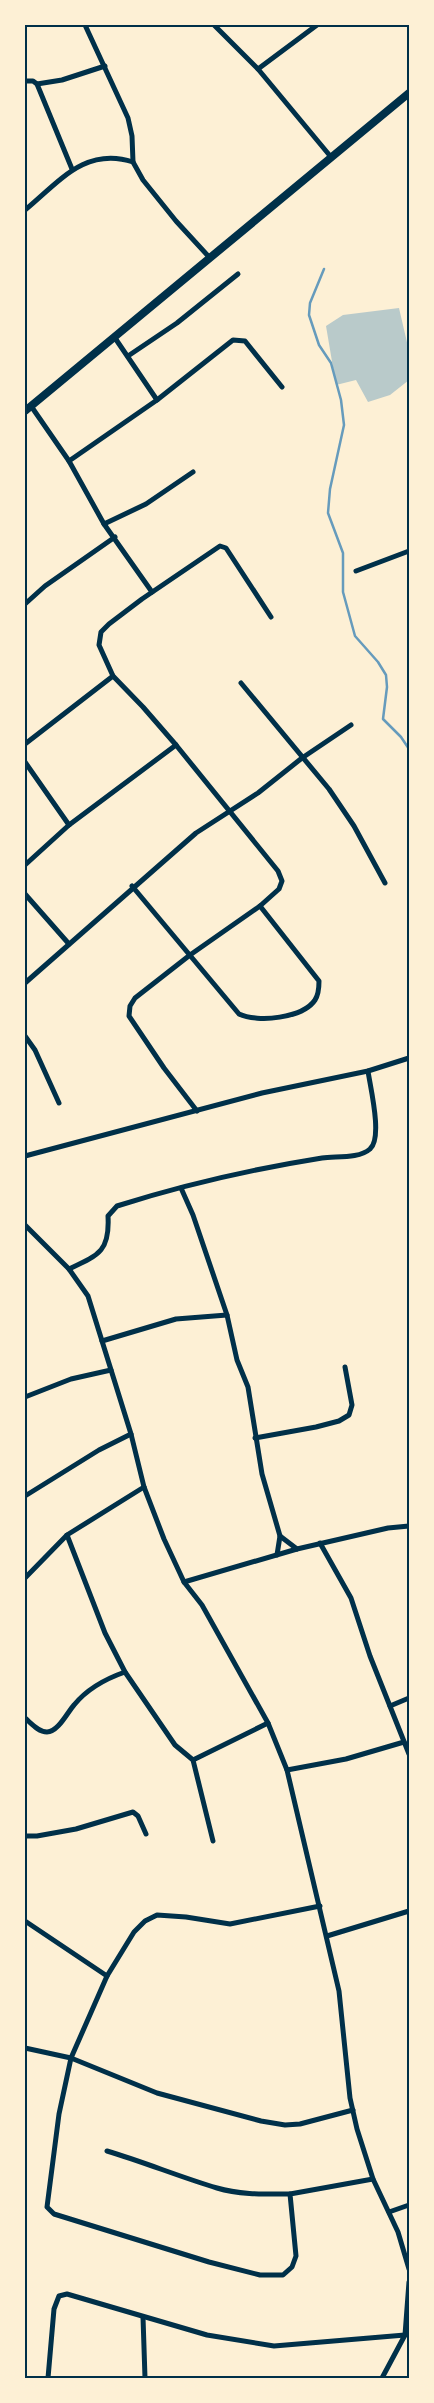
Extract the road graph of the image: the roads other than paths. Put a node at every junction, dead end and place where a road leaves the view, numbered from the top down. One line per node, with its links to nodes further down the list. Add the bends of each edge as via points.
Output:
1 (85, 25): 4 (street)
2 (214, 25): 5 (street)
3 (317, 25): 5 (street)
4 (105, 66): 7 (street, via 62,80); 10 (street, via 128,118)
5 (258, 69): 9 (street)
6 (25, 81): 7 (street)
7 (37, 84): 11 (street)
8 (409, 93): 9 (highway)
9 (331, 157): 13 (highway)
10 (133, 162): 11 (street, via 122,159 94,161); 13 (street, via 176,221)
11 (72, 169): 12 (street)
12 (25, 210)
13 (210, 258): 15 (highway)
14 (238, 274): 16 (street, via 177,323)
15 (115, 338): 16 (street); 19 (highway)
16 (128, 356): 18 (street)
17 (282, 387): 18 (street, via 245,341 239,339 233,340)
18 (157, 400): 20 (street)
19 (28, 408): 20 (street)
20 (69, 460): 22 (street)
21 (193, 472): 22 (street, via 146,504)
22 (104, 524): 23 (street)
23 (114, 538): 26 (street); 27 (street, via 45,586)
24 (409, 551): 25 (street)
25 (356, 571)
26 (152, 592): 28 (street, via 220,546 226,548); 29 (street, via 101,632 99,645)
27 (25, 604)
28 (271, 617)
29 (113, 676): 32 (street); 33 (street)
30 (241, 683): 34 (street)
31 (351, 725): 34 (street)
32 (25, 744)
33 (176, 745): 36 (street); 37 (street)
34 (302, 758): 36 (street); 39 (street, via 329,789 354,826)
35 (25, 762): 37 (street)
36 (230, 811): 40 (street, via 196,833); 42 (street, via 278,871 282,881 279,889)
37 (68, 825): 38 (street)
38 (25, 865)
39 (384, 883)
40 (132, 886): 43 (street); 44 (street)
41 (25, 894): 43 (street)
42 (260, 906): 44 (street); 44 (street, via 319,981 315,1000 306,1009 286,1016 249,1019 239,1014)
43 (69, 944): 45 (street)
44 (190, 955): 50 (street, via 135,998 129,1016)
45 (25, 983)
46 (25, 1036): 49 (street, via 35,1050)
47 (409, 1058): 48 (street)
48 (368, 1071): 50 (street, via 262,1093); 52 (street, via 375,1111 371,1149 360,1154 323,1158)
49 (59, 1103)
50 (197, 1111): 51 (street)
51 (25, 1156)
52 (181, 1188): 54 (street, via 117,1206 108,1216 106,1245 90,1259); 55 (street)
53 (25, 1225): 54 (street)
54 (69, 1269): 56 (street, via 88,1296)
55 (227, 1315): 56 (street, via 176,1320); 61 (street, via 237,1360 252,1404)
56 (102, 1341): 58 (street)
57 (345, 1367): 61 (street, via 352,1405 349,1415 316,1427)
58 (111, 1370): 59 (street, via 71,1379); 60 (street)
59 (25, 1396)
60 (131, 1434): 62 (street); 63 (street)
61 (255, 1438): 66 (street)
62 (144, 1487): 65 (street); 71 (street)
63 (25, 1496)
64 (409, 1526): 67 (street)
65 (67, 1535): 70 (street); 72 (street, via 105,1633)
66 (280, 1536): 68 (street); 69 (street)
67 (320, 1544): 68 (street); 74 (street, via 351,1598)
68 (297, 1549): 69 (street)
69 (278, 1555): 71 (street)
70 (25, 1578)
71 (184, 1582): 76 (street, via 202,1606)
72 (125, 1672): 75 (street, via 103,1680 75,1703 54,1730 39,1730); 79 (street, via 174,1745)
73 (409, 1698): 74 (street)
74 (390, 1706): 77 (street)
75 (25, 1718)
76 (268, 1723): 79 (street); 80 (street)
77 (404, 1742): 78 (street); 80 (street, via 346,1759)
78 (409, 1754)
79 (193, 1760): 83 (street)
80 (287, 1770): 84 (street)
81 (146, 1834): 82 (street, via 133,1812 76,1829)
82 (25, 1836)
83 (213, 1841)
84 (320, 1906): 87 (street); 88 (street, via 230,1924 186,1916 157,1915 134,1932)
85 (409, 1911): 87 (street)
86 (25, 1921): 88 (street)
87 (327, 1936): 91 (street, via 339,1991)
88 (107, 1976): 90 (street)
89 (25, 2048): 90 (street)
90 (71, 2058): 91 (street, via 157,2093 261,2121 300,2124); 94 (street, via 46,2198 47,2207 54,2214 226,2266 260,2275 283,2275 292,2267 296,2256)
91 (353, 2110): 93 (street)
92 (107, 2151): 94 (street, via 219,2189)
93 (373, 2179): 94 (street); 96 (street)
94 (290, 2194)
95 (409, 2205): 96 (street)
96 (388, 2212): 97 (street)
97 (409, 2269)
98 (409, 2282): 100 (street)
99 (143, 2317): 100 (street, via 207,2335 274,2346); 101 (street, via 67,2294 59,2296 54,2309); 102 (street)
100 (405, 2335): 103 (street)
101 (48, 2378)
102 (145, 2378)
103 (382, 2378)

